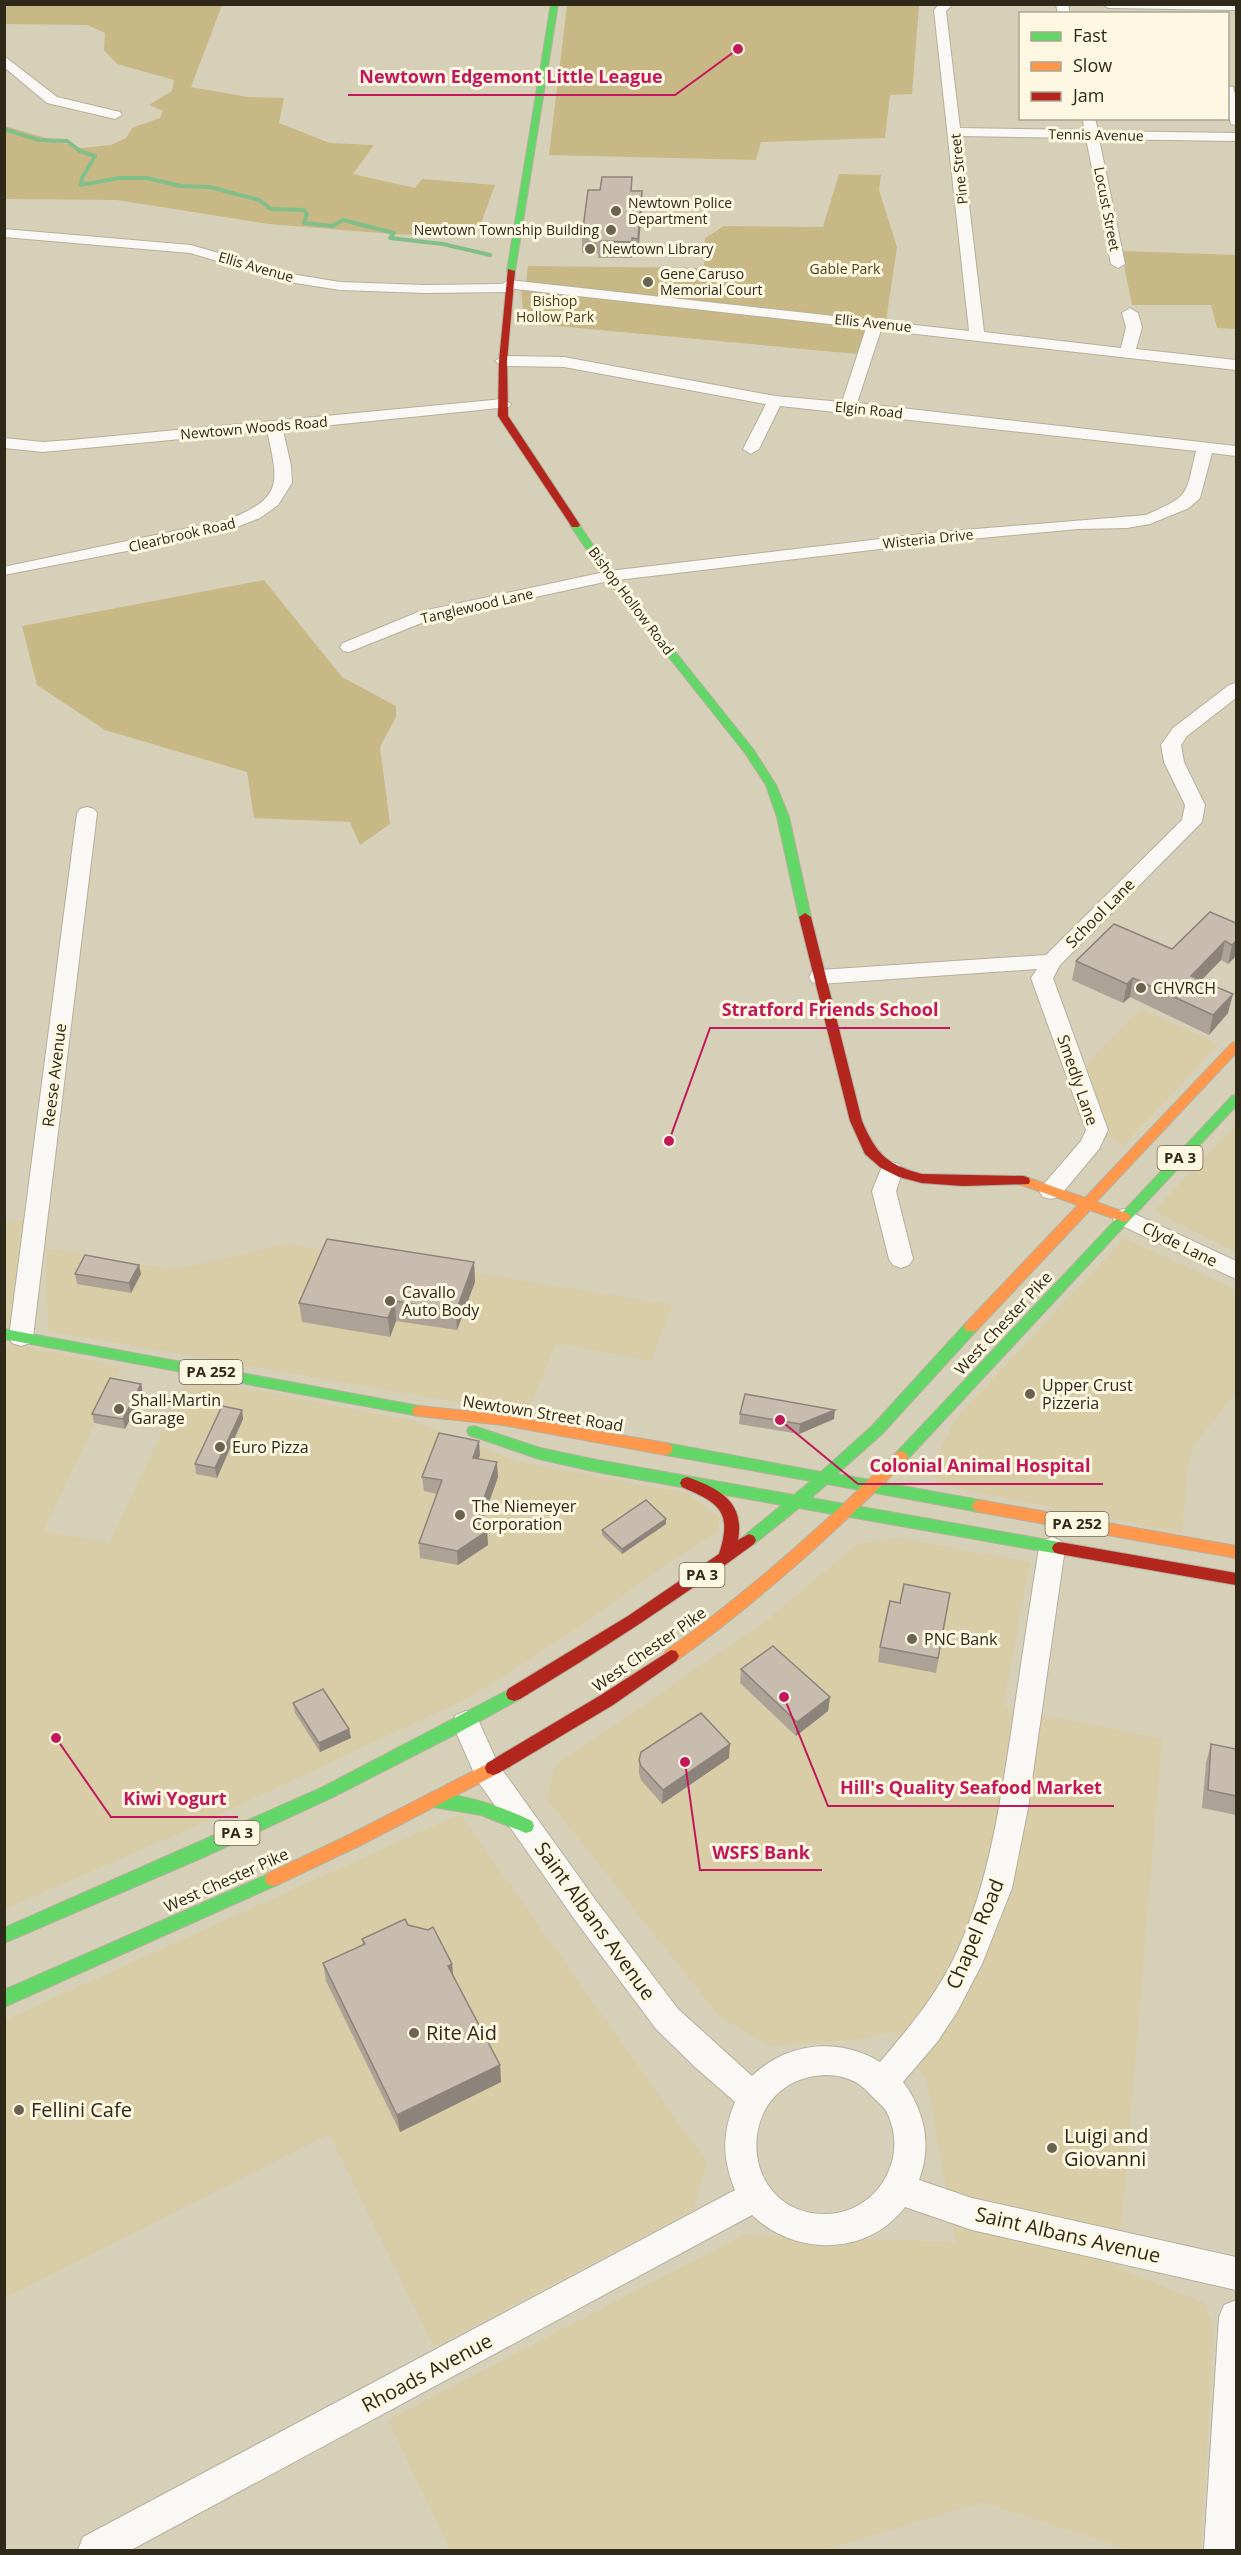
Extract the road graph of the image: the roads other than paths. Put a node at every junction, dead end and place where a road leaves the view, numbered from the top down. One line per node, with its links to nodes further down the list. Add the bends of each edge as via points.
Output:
1 (555, 4): 16 (main road, Bishop Hollow Road)
2 (1108, 4): 4 (street)
3 (946, 5): 11 (street, Pine Street, via 940,10)
4 (1200, 5): 5 (street)
5 (1236, 6)
6 (4, 60): 8 (street, via 52,100)
7 (1229, 97): 10 (street)
8 (115, 115)
9 (1089, 120): 12 (street, Locust Street)
10 (1236, 121)
11 (955, 132): 12 (street, Tennis Avenue); 19 (street, Pine Street)
12 (1093, 135): 13 (street, Tennis Avenue); 15 (street, Locust Street)
13 (1236, 137)
14 (4, 233): 16 (street, Ellis Avenue, via 191,249 289,278 340,286)
15 (1118, 264)
16 (508, 286): 18 (street, Ellis Avenue); 21 (main road, Bishop Hollow Road)
17 (1130, 313): 20 (street, via 1134,327)
18 (875, 324): 19 (street, Ellis Avenue); 25 (street)
19 (977, 334): 20 (street, Ellis Avenue)
20 (1127, 353): 22 (street, Ellis Avenue)
21 (503, 361): 23 (street, Elgin Road, via 564,362); 24 (main road, Bishop Hollow Road)
22 (1236, 365)
23 (775, 401): 25 (street, Elgin Road); 29 (street)
24 (503, 404): 26 (street, Newtown Woods Road); 32 (main road, Bishop Hollow Road, via 503,416)
25 (848, 407): 28 (street, Elgin Road)
26 (274, 427): 27 (street, Newtown Woods Road, via 43,447); 31 (street, Clearbrook Road, via 283,487 275,499 246,520 224,528)
27 (4, 443)
28 (1205, 448): 30 (street, Elgin Road); 32 (street, Wisteria Drive, via 1194,494 1183,504 1150,519 939,537)
29 (751, 449)
30 (1236, 451)
31 (8, 571)
32 (609, 576): 33 (street, Tanglewood Lane, via 424,616); 37 (main road, Bishop Hollow Road, via 749,751 771,785 783,817)
33 (349, 647)
34 (1235, 691): 36 (street, School Lane, via 1180,732 1171,745 1174,762 1195,805 1191,822)
35 (87, 813): 46 (street, Reese Avenue)
36 (1052, 961): 37 (street, School Lane); 41 (street, Smedly Lane, via 1042,978 1097,1130 1091,1144)
37 (820, 977): 40 (main road, Bishop Hollow Road, via 856,1121 868,1149)
38 (1236, 1046): 42 (main road, West Chester Pike / PA 3)
39 (1236, 1100): 43 (main road, West Chester Pike / PA 3)
40 (891, 1170): 41 (main road, Bishop Hollow Road, via 925,1180 1023,1181); 44 (street, via 884,1191)
41 (1051, 1191): 42 (main road, Bishop Hollow Road)
42 (1087, 1203): 43 (main road, Bishop Hollow Road); 48 (main road, West Chester Pike / PA 3, via 910,1397)
43 (1124, 1217): 45 (street, Clyde Lane); 50 (main road, West Chester Pike / PA 3)
44 (901, 1259)
45 (1236, 1271)
46 (13, 1335): 47 (main road, PA 252)
47 (418, 1411): 48 (main road, Newtown Street Road / PA 252, via 503,1420); 49 (main road, Newtown Street Road / PA 252, via 539,1453)
48 (823, 1478): 50 (main road, Newtown Street Road / PA 252); 51 (main road, West Chester Pike / PA 3)
49 (687, 1483): 51 (main road, Newtown Street Road / PA 252); 55 (main road, via 722,1499 733,1512 735,1533)
50 (871, 1487): 52 (main road, West Chester Pike / PA 3); 54 (main road, Newtown Street Road / PA 252)
51 (795, 1502): 52 (main road, Newtown Street Road / PA 252); 55 (main road, West Chester Pike / PA 3)
52 (846, 1511): 53 (main road, Newtown Street Road / PA 252); 58 (main road, West Chester Pike / PA 3, via 767,1581 685,1645 586,1713)
53 (1052, 1548): 56 (main road, Newtown Street Road / PA 252); 63 (street, Chapel Road, via 1014,1808 997,1888 967,1964 946,2002 927,2031)
54 (1236, 1552)
55 (725, 1558): 57 (main road, West Chester Pike / PA 3, via 604,1642)
56 (1236, 1579)
57 (466, 1723): 58 (street, Saint Albans Avenue); 61 (main road, West Chester Pike / PA 3, via 298,1805)
58 (487, 1771): 59 (main road, West Chester Pike / PA 3); 60 (street, Saint Albans Avenue)
59 (433, 1800): 60 (main road, via 478,1805); 62 (main road, West Chester Pike / PA 3)
60 (526, 1826): 64 (street, Saint Albans Avenue, via 667,2019)
61 (4, 1936)
62 (4, 1999)
63 (881, 2084): 64 (street, via 844,2065 814,2062 784,2070); 65 (street, via 897,2101 911,2129 910,2168)
64 (752, 2096): 66 (street, via 738,2141 741,2163)
65 (902, 2190): 66 (street, via 875,2217 839,2228 792,2221); 67 (street, Saint Albans Avenue, via 972,2214)
66 (758, 2195): 69 (street, Rhoads Avenue)
67 (1236, 2274)
68 (1236, 2317): 70 (street)
69 (96, 2550)
70 (1222, 2550)

